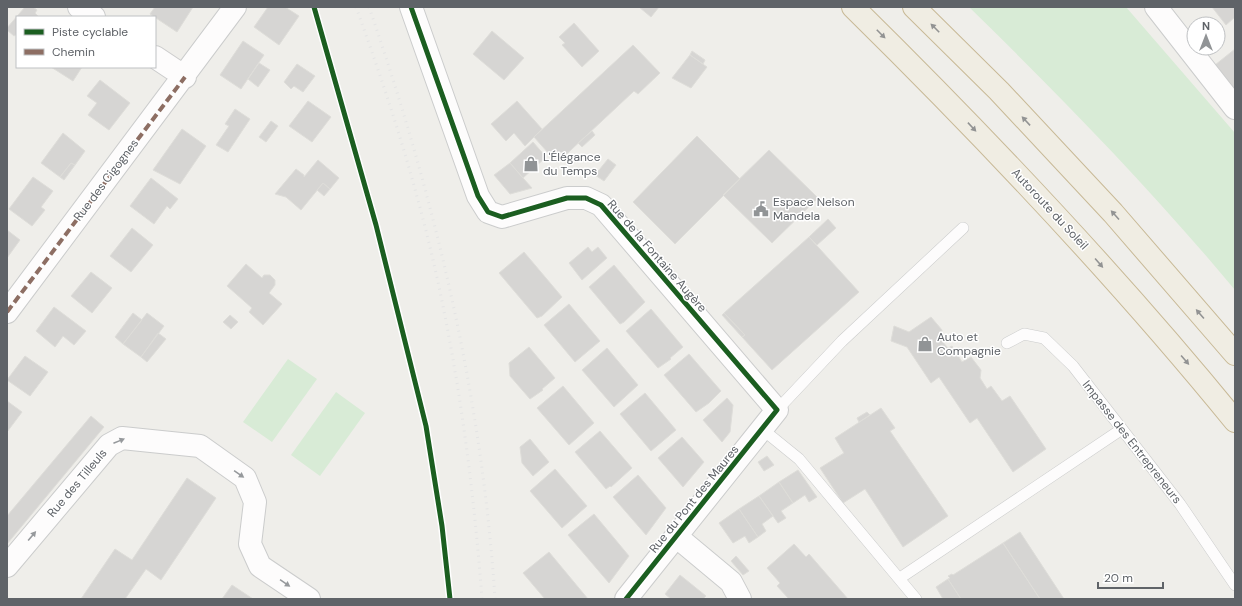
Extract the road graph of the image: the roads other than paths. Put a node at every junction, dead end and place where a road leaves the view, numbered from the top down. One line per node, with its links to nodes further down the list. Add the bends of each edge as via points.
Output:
1 (79, 7): 7 (street)
2 (235, 7): 9 (street, Rue des Cigognes)
3 (411, 7): 15 (street, Rue de la Fontaine Augère, via 478,196 488,212 502,217 567,198 586,198 601,205)
4 (853, 7): 16 (highway, Autoroute du Soleil, one-way to 16, via 938,91 1077,237 1193,369)
5 (914, 7): 14 (highway, one-way to 5, via 1113,213 999,91)
6 (1156, 7): 10 (street)
7 (92, 16)
8 (156, 58): 9 (street)
9 (185, 77): 12 (street, Rue des Cigognes)
10 (1235, 108)
11 (963, 228): 15 (lane, via 842,341)
12 (7, 312)
13 (1007, 343): 18 (lane, Impasse des Entrepreneurs, via 1024,334 1044,338 1073,366)
14 (1235, 354)
15 (777, 410): 17 (street, Rue du Pont des Maures)
16 (1235, 421)
17 (762, 429): 19 (street, Rue du Pont des Maures); 21 (lane, via 799,459)
18 (1122, 429): 21 (lane); 22 (lane, Impasse des Entrepreneurs, via 1180,504)
19 (676, 537): 24 (street, Rue du Pont des Maures); 25 (street, via 731,582)
20 (7, 566): 23 (street, Rue des Tilleuls, one-way to 23, via 109,445 122,438 200,446 246,478 255,502 250,544 260,566)
21 (900, 578): 26 (lane)
22 (1235, 586)
23 (309, 599)
24 (626, 599)
25 (740, 599)
26 (916, 599)

